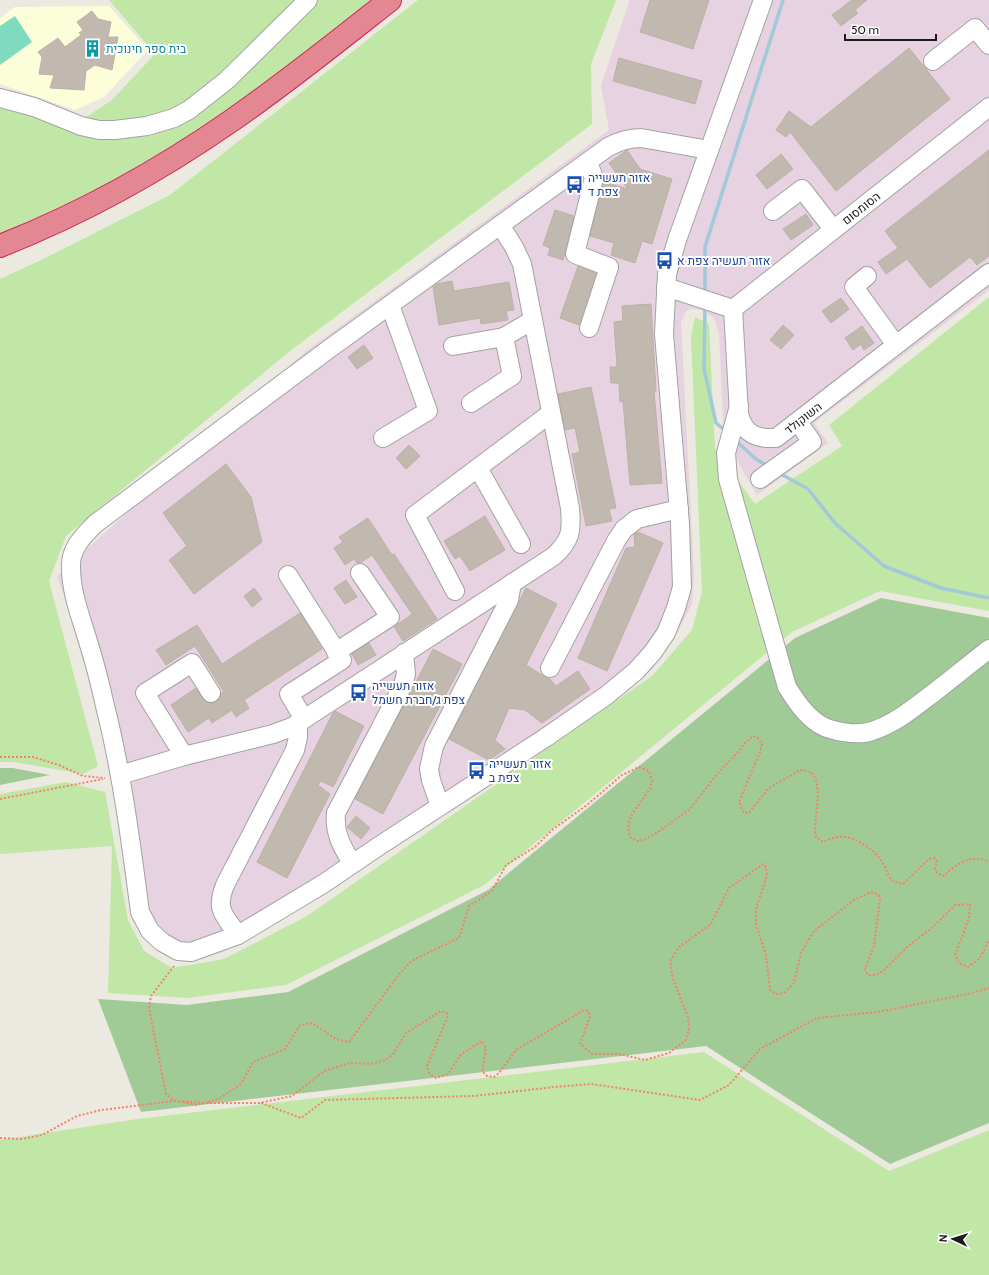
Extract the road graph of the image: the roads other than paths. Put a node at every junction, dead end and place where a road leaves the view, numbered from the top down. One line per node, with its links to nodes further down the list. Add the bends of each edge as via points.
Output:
1 (308, 0): 6 (street, via 226,80 194,107 174,118 147,126 99,130 80,126 34,107)
2 (390, 0): 13 (highway, via 278,87 192,147 96,202 47,227)
3 (762, 0): 8 (street)
4 (989, 45): 5 (street, via 975,28)
5 (933, 61)
6 (0, 98)
7 (989, 107): 12 (street, הסומסום)
8 (709, 150): 9 (street, via 631,138 620,141); 16 (street, via 677,240)
9 (588, 162): 11 (street); 20 (street, via 594,178 575,254 609,267)
10 (773, 211): 12 (street, via 802,189)
11 (500, 226): 17 (street); 19 (street, via 522,264)
12 (833, 229): 18 (street, הסומסום)
13 (0, 246)
14 (989, 273): 22 (street, השוקולד)
15 (867, 276): 22 (street, via 854,287)
16 (666, 287): 18 (street); 31 (street, via 664,334)
17 (390, 305): 28 (street, via 428,411); 44 (street, via 95,524 73,551 73,591 96,668)
18 (733, 309): 25 (street, השוקולד)
19 (533, 320): 21 (street); 26 (street)
20 (589, 328)
21 (504, 337): 23 (street); 24 (street, via 512,376)
22 (896, 345): 27 (street, השוקולד)
23 (453, 346)
24 (471, 403)
25 (739, 406): 27 (street, השוקולד, via 741,422 747,431 755,436 776,438); 37 (street, via 726,453 728,479 787,687 802,709 820,724 836,731 871,732 907,714)
26 (551, 413): 29 (street); 35 (street, via 572,525 564,546 554,556)
27 (798, 422): 30 (street, via 812,442)
28 (383, 438)
29 (478, 468): 32 (street); 36 (street, via 415,515)
30 (760, 478)
31 (679, 509): 40 (street, via 637,519 624,529); 45 (street, via 682,587 666,633 653,652 636,671 607,695)
32 (522, 544)
33 (360, 573): 38 (street, via 390,617)
34 (288, 575): 38 (street)
35 (512, 583): 39 (street); 45 (street, via 509,600 434,746 429,769)
36 (455, 591)
37 (989, 649)
38 (336, 652): 42 (street, via 342,660 289,694)
39 (404, 654): 42 (street); 46 (street, via 406,674 403,685 336,813 338,838)
40 (550, 668)
41 (211, 693): 43 (street, via 192,663 145,693)
42 (301, 721): 43 (street, via 273,734); 47 (street, via 295,750 220,897 220,908)
43 (184, 756): 44 (street)
44 (113, 777): 47 (street, via 140,912 150,931 178,951 191,952)
45 (440, 806): 46 (street)
46 (352, 864): 47 (street, via 324,884)
47 (238, 935)

